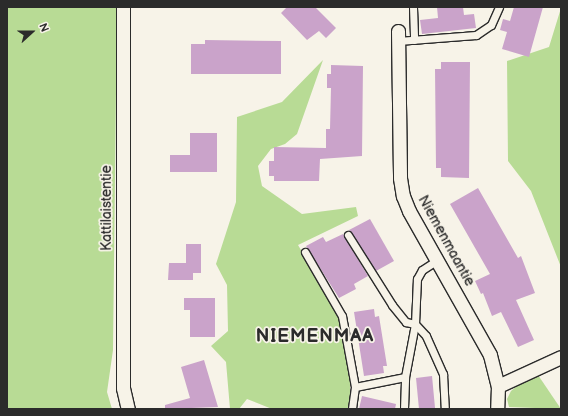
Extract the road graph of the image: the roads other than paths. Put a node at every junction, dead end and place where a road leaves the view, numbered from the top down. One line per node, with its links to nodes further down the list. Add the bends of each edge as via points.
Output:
1 (123, 7): 14 (street, Kattilaistentie, via 123,388)
2 (413, 7): 5 (lane)
3 (499, 7): 5 (lane, via 491,25 476,35)
4 (398, 36): 5 (lane); 8 (street, Niemenmaantie, via 400,178 409,211)
5 (414, 40)
6 (348, 235): 9 (lane, via 392,305 406,322)
7 (305, 252): 13 (lane, via 342,316)
8 (436, 261): 9 (lane, via 422,270 417,279); 12 (street, Niemenmaantie, via 481,336 490,355)
9 (415, 324): 11 (lane); 17 (lane, via 436,353 443,374)
10 (561, 357): 12 (street)
11 (405, 376): 13 (lane); 16 (lane)
12 (498, 386): 18 (street, Niemenmaantie)
13 (355, 387): 15 (lane)
14 (128, 409)
15 (352, 409)
16 (404, 409)
17 (446, 409)
18 (497, 409)

